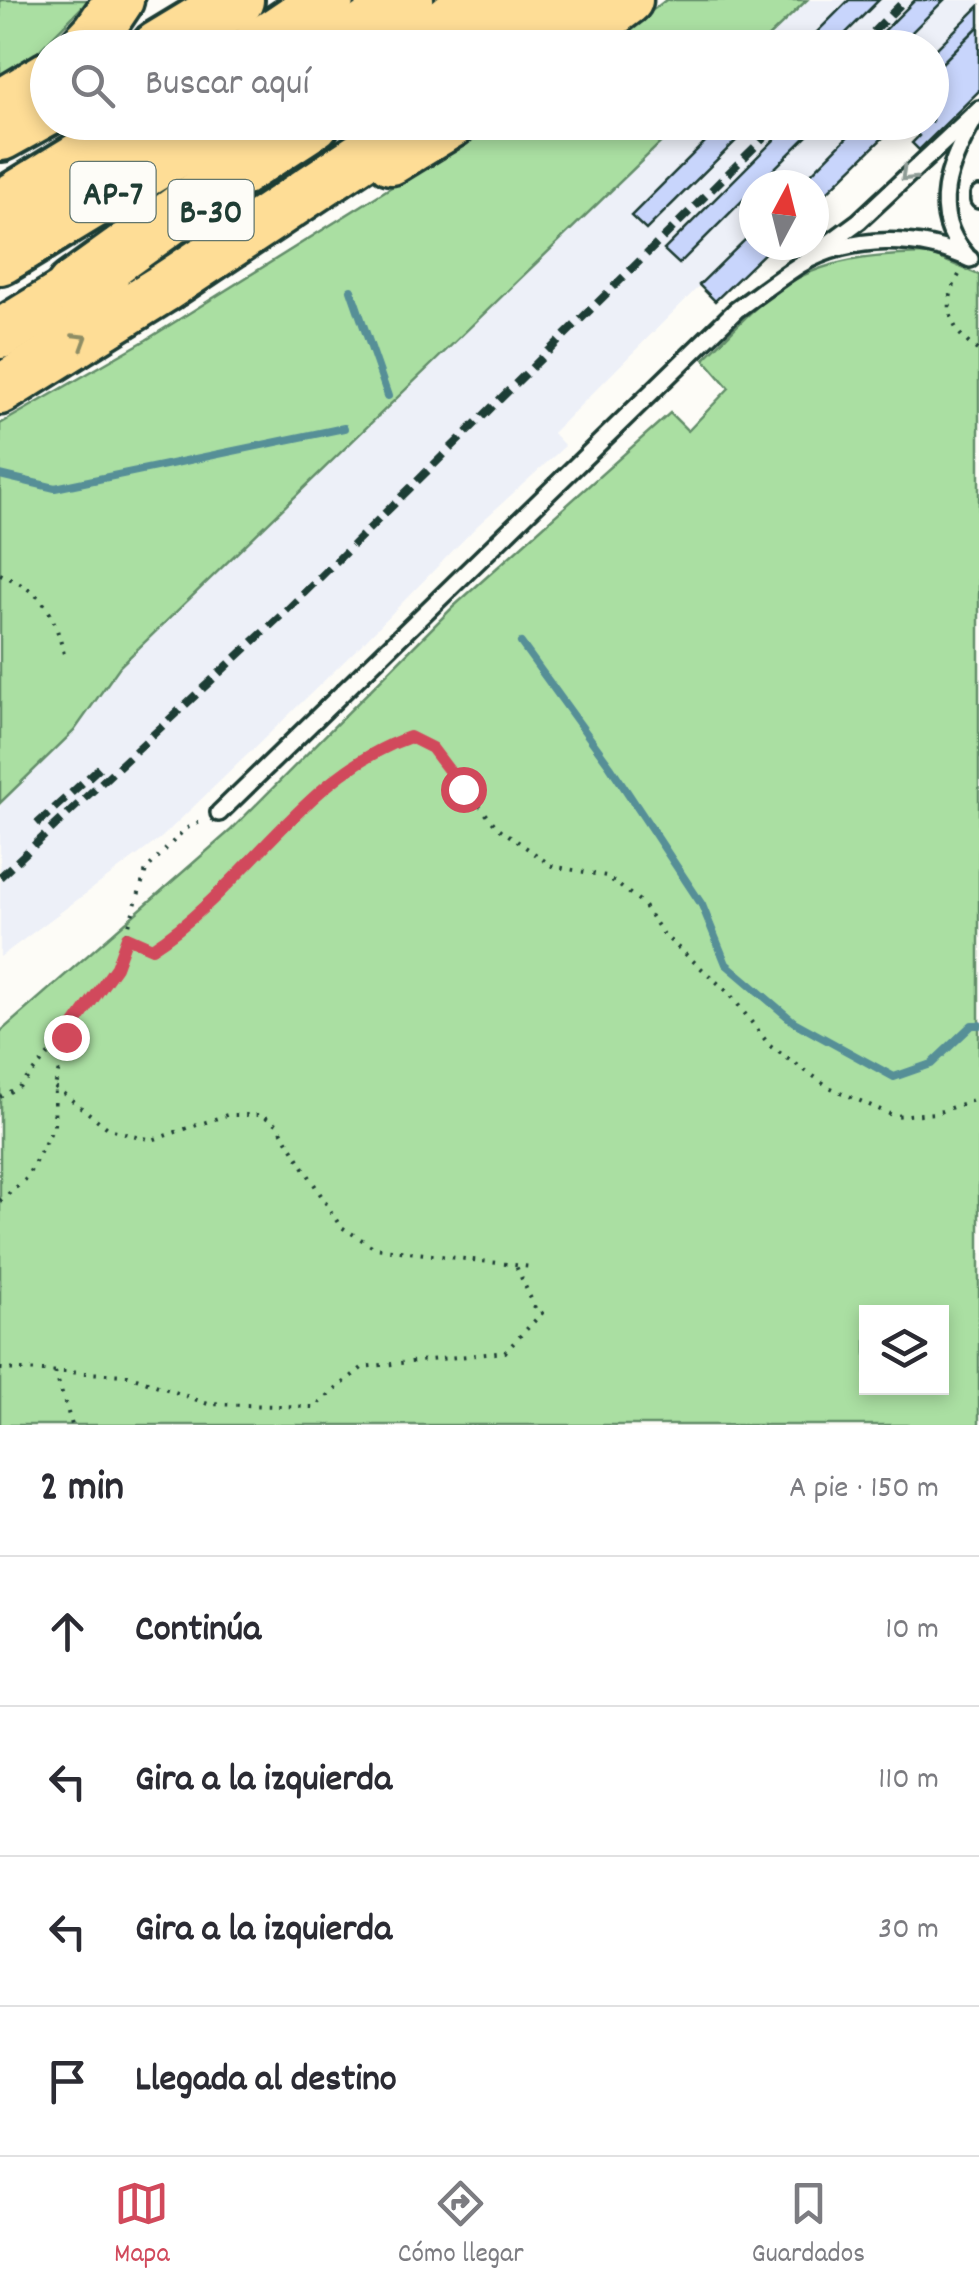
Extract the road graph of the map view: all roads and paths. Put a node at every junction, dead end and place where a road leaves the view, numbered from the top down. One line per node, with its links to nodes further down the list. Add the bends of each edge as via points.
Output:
1 (120, 0): 10 (highway)
2 (202, 0): 11 (highway)
3 (237, 0): 12 (highway)
4 (327, 0): 13 (highway)
5 (408, 0): 14 (highway)
6 (475, 0): 15 (highway)
7 (523, 0): 16 (highway)
8 (575, 0): 17 (highway)
9 (628, 0): 18 (highway)
10 (100, 30)
11 (157, 30)
12 (188, 30)
13 (283, 30)
14 (365, 30)
15 (439, 30)
16 (481, 30)
17 (539, 30)
18 (588, 30)
19 (30, 87): 20 (highway)
20 (0, 105)
21 (979, 111): 24 (lane, one-way to 24); 34 (lane, via 948,170 945,192 950,231)
22 (30, 116): 23 (highway)
23 (0, 134)
24 (949, 138)
25 (111, 140): 32 (highway, AP-7)
26 (194, 140): 33 (highway, AP-7)
27 (285, 140): 36 (highway)
28 (317, 140): 36 (highway, B-30)
29 (385, 140): 37 (highway)
30 (422, 140): 37 (highway)
31 (947, 140): 35 (lane, one-way to 35)
32 (0, 208)
33 (0, 258)
34 (974, 261): 35 (lane, via 933,244 889,242); 39 (path, via 950,290 949,317)
35 (804, 263): 43 (lane, via 736,310)
36 (73, 288): 38 (highway, B-30)
37 (162, 289): 40 (highway, one-way to 37)
38 (0, 334)
39 (979, 350)
40 (0, 390)
41 (0, 574): 42 (path, via 45,602)
42 (64, 658)
43 (219, 812): 44 (path, via 184,829 146,870)
44 (127, 937): 45 (path, via 116,967); 48 (path, via 152,948 186,926 314,797 382,747 410,737 432,748 496,826 552,866 606,876 642,902 664,936 729,993 770,1046 829,1086 894,1116 936,1114)
45 (66, 1037): 46 (path); 47 (path, via 20,1086)
46 (55, 1088): 49 (path, via 54,1126 26,1179); 50 (path, via 109,1129 152,1140 228,1115 262,1115 278,1124 340,1226 375,1248)
47 (0, 1097)
48 (979, 1098)
49 (0, 1202)
50 (516, 1266): 51 (path); 53 (path, via 542,1313 505,1352 362,1367 314,1408 208,1404 128,1375)
51 (531, 1267)
52 (0, 1369): 53 (path)
53 (55, 1372): 54 (path)
54 (72, 1425)

